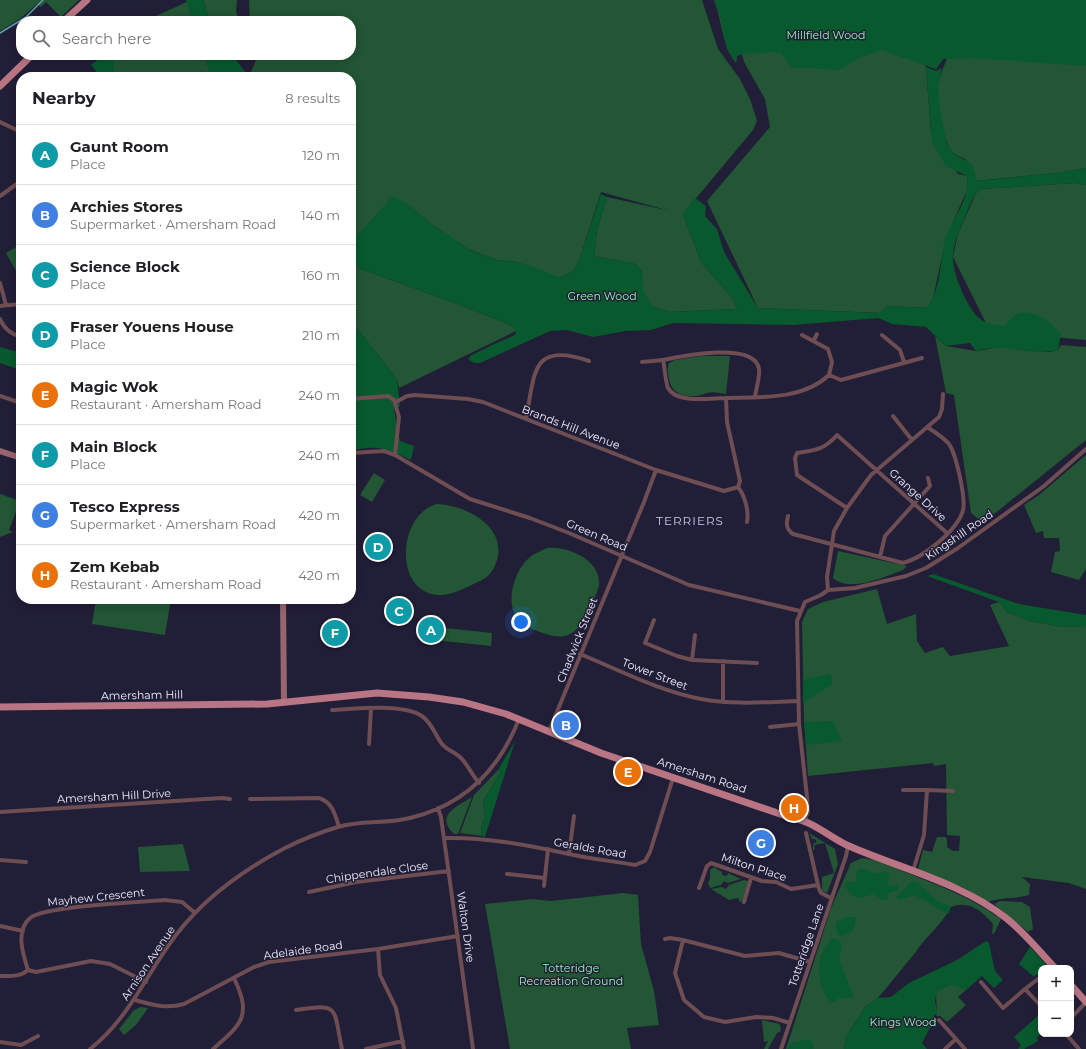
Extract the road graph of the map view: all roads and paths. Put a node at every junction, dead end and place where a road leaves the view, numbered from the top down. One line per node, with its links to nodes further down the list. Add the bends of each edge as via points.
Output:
1 (87, 0): 2 (main road)
2 (69, 16)
3 (27, 60): 4 (main road)
4 (0, 86)
5 (0, 122): 6 (street)
6 (16, 130)
7 (16, 185): 8 (street)
8 (0, 196)
9 (0, 284): 11 (street)
10 (16, 304): 11 (street)
11 (6, 305): 12 (street)
12 (0, 306)
13 (0, 319): 17 (street, via 3,326)
14 (817, 334): 18 (street)
15 (802, 335): 18 (street)
16 (882, 335): 23 (street, via 900,350)
17 (16, 336)
18 (814, 340): 24 (street, via 828,349 832,362)
19 (922, 358): 23 (street)
20 (663, 360): 22 (street); 27 (street, via 697,353 746,355 754,359 759,369); 28 (street, via 668,387 673,395 683,398)
21 (589, 361): 33 (street, via 575,356 554,354 544,358 538,367)
22 (642, 362)
23 (904, 362): 24 (street, via 841,380)
24 (829, 375): 27 (street, via 812,388 776,397)
25 (943, 394): 34 (street, via 939,417)
26 (0, 396): 30 (street)
27 (756, 397): 28 (street)
28 (726, 398): 44 (street, via 727,422 740,480)
29 (356, 399): 31 (street, via 388,396)
30 (16, 401)
31 (396, 402): 33 (street, Brands Hill Avenue, via 415,395 468,399 483,402); 39 (street, via 399,425)
32 (893, 416): 35 (street)
33 (526, 419): 41 (street, Brands Hill Avenue)
34 (927, 427): 35 (street); 49 (street, via 942,437 953,451 963,499 964,509 959,520)
35 (912, 440): 42 (street)
36 (1086, 449): 53 (street, Kingshill Road, via 1044,486 926,568 906,576 855,588)
37 (0, 450): 40 (street)
38 (356, 452): 39 (street, Green Road, via 384,450)
39 (395, 455): 51 (street, Green Road, via 470,498 530,518)
40 (16, 456)
41 (656, 470): 44 (street, Brands Hill Avenue, via 724,491); 51 (street, Chadwick Street)
42 (877, 470): 45 (street, Grange Drive); 46 (street); 46 (street, Grange Drive, via 837,435 822,449 797,453 797,475)
43 (928, 478): 45 (street, via 930,486)
44 (738, 487): 48 (street, via 743,494)
45 (914, 504): 49 (street, Grange Drive); 52 (street, via 885,536)
46 (847, 508): 50 (street, via 834,531)
47 (788, 516): 50 (street, via 788,530 793,534)
48 (747, 522)
49 (947, 533): 52 (street, via 935,547 910,561 903,563)
50 (831, 544): 52 (street); 53 (street)
51 (621, 555): 55 (street, Green Road, via 689,585); 58 (street, Chadwick Street)
52 (880, 557)
53 (828, 590): 55 (street, Kingshill Road, via 805,602)
54 (283, 604): 63 (street)
55 (800, 610): 62 (street, via 797,621)
56 (654, 620): 59 (street, via 645,643)
57 (696, 635): 59 (street)
58 (580, 654): 64 (street, Tower Street, via 672,692); 71 (street, Chadwick Street)
59 (692, 660): 60 (street)
60 (724, 661): 61 (street); 64 (street)
61 (757, 662)
62 (798, 701): 64 (street, Tower Street); 69 (street)
63 (284, 702): 65 (main road, Amersham Hill); 68 (main road, Amersham Road, via 376,693 463,702)
64 (723, 702)
65 (0, 707)
66 (371, 709): 67 (street); 72 (street); 74 (street, via 408,711 422,716 443,745 460,757)
67 (332, 710)
68 (520, 719): 71 (main road, Amersham Road); 74 (street, Arnison Avenue, via 503,753)
69 (799, 724): 70 (street); 83 (street, via 808,812)
70 (770, 727)
71 (549, 731): 73 (main road, Amersham Road, via 601,753)
72 (369, 744)
73 (673, 778): 83 (main road, Amersham Road, via 795,819); 89 (street, Geralds Road, via 645,861 635,865)
74 (479, 783): 80 (street, Arnison Avenue, via 457,800)
75 (903, 790): 76 (street)
76 (927, 790): 77 (street); 93 (street, via 924,835)
77 (953, 791)
78 (230, 799): 81 (street, Amersham Hill Drive)
79 (250, 799): 84 (street, via 319,798 325,800 334,812)
80 (438, 808): 84 (street, Arnison Avenue, via 411,818); 86 (street, Walton Drive)
81 (0, 812)
82 (574, 816): 89 (street)
83 (805, 820): 87 (main road, Amersham Road, via 812,827)
84 (338, 827): 103 (street, Arnison Avenue, via 286,848 244,871)
85 (806, 833): 97 (street)
86 (444, 838): 88 (street, Geralds Road, via 465,837); 92 (street, Walton Drive)
87 (848, 846): 93 (main road, Amersham Road); 101 (street, Totteridge Lane)
88 (548, 849): 89 (street, Geralds Road); 95 (street)
89 (570, 854)
90 (0, 860): 91 (street)
91 (26, 862)
92 (449, 871): 100 (street, Chippendale Close, via 356,882); 106 (street, Walton Drive)
93 (913, 871): 111 (main road, Amersham Road, via 957,890 1000,914)
94 (507, 874): 95 (street)
95 (544, 878): 98 (street)
96 (751, 878): 97 (street, Milton Place, via 776,882 791,889); 99 (street, Milton Place, via 711,864 707,866); 102 (street)
97 (818, 885): 101 (street, via 820,893)
98 (544, 886)
99 (699, 888)
100 (309, 892)
101 (831, 898): 110 (street, Totteridge Lane)
102 (744, 902)
103 (195, 913): 105 (street, Mayhew Crescent, via 182,902 165,900 48,910 30,918); 116 (street, Arnison Avenue, via 168,946)
104 (0, 926): 105 (street)
105 (23, 931): 112 (street, via 21,941)
106 (458, 936): 109 (street, Adelaide Road); 138 (street, Walton Drive)
107 (665, 939): 108 (street)
108 (683, 940): 110 (street, via 745,956 779,953); 126 (street, via 675,973 684,1000 704,1017 725,1022 756,1017 773,1018)
109 (378, 949): 114 (street, Adelaide Road, via 269,962); 130 (street, via 380,975 396,1008)
110 (810, 962): 126 (street, Totteridge Lane)
111 (1052, 965)
112 (28, 970): 113 (street, via 18,976); 116 (street, via 36,972 91,961 110,964)
113 (0, 976)
114 (234, 978): 120 (street, Adelaide Road, via 174,1007 155,1006); 132 (street, via 242,995 243,1015 234,1032)
115 (1038, 979): 119 (street)
116 (146, 982): 120 (street, Arnison Avenue)
117 (981, 982): 119 (street, via 1003,1008)
118 (1074, 988): 121 (main road)
119 (1025, 989): 122 (street)
120 (135, 1000): 133 (street, Arnison Avenue, via 103,1039)
121 (1086, 1002): 124 (street)
122 (1038, 1003)
123 (296, 1010): 135 (street, via 321,1006 334,1011)
124 (1074, 1015)
125 (939, 1020): 129 (street)
126 (790, 1023): 139 (street, Totteridge Lane)
127 (38, 1036): 131 (street, via 21,1045)
128 (1069, 1037): 142 (street)
129 (956, 1039): 140 (street); 141 (street)
130 (402, 1041): 136 (street); 137 (street)
131 (0, 1042)
132 (219, 1047): 134 (street)
133 (90, 1049)
134 (213, 1049)
135 (342, 1049)
136 (366, 1049)
137 (404, 1049)
138 (473, 1049)
139 (782, 1049)
140 (945, 1049)
141 (965, 1049)
142 (1079, 1049)

